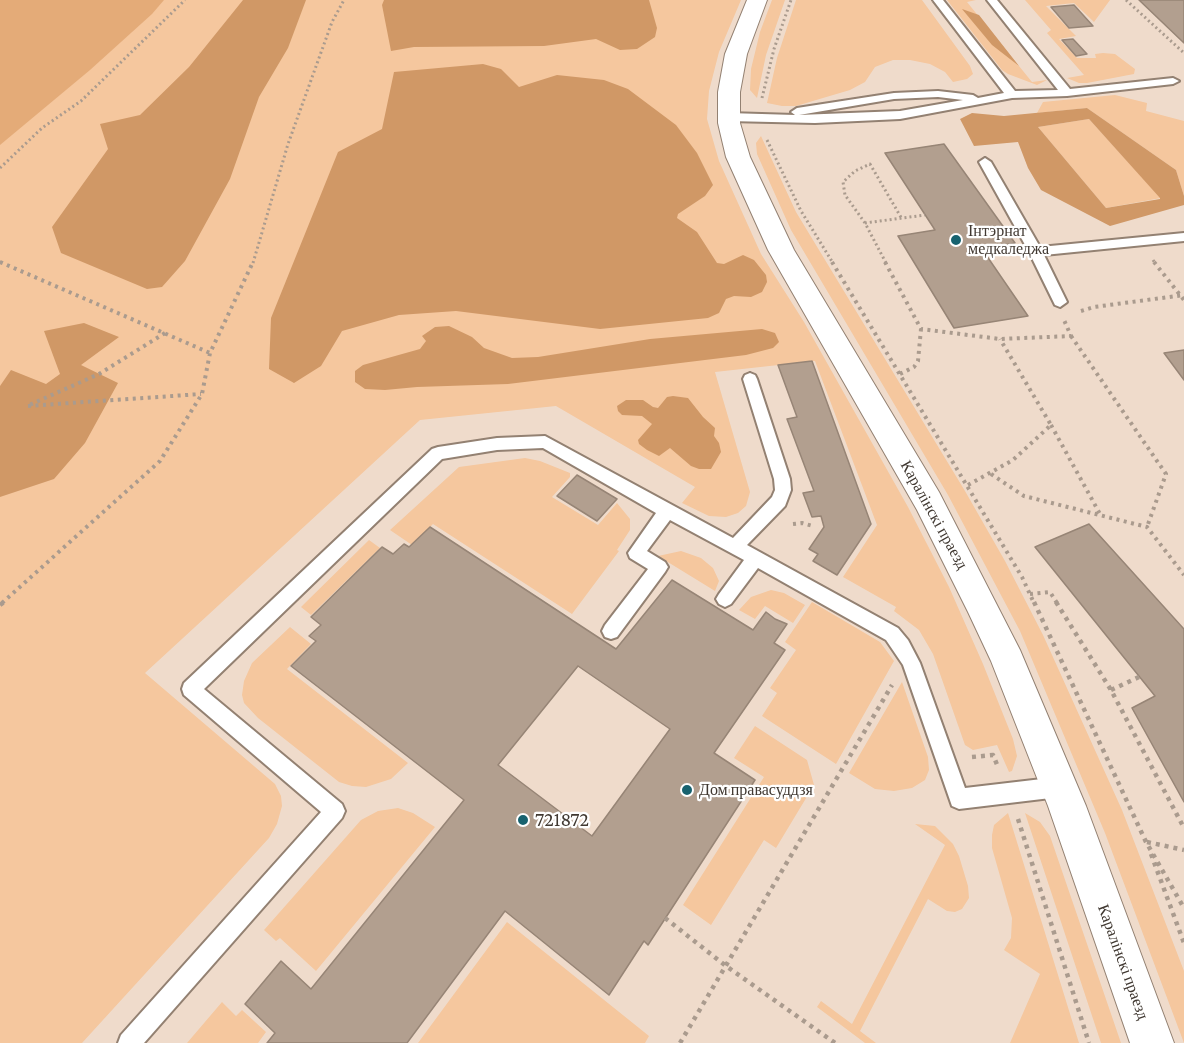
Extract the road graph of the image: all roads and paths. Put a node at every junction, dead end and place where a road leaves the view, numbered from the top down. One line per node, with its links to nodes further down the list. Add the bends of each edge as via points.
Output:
1 (185, 0): 16 (path, via 81,102 42,128)
2 (344, 0): 31 (path, via 332,22 288,144 251,268)
3 (757, 0): 13 (street, Каралінскі праезд, via 736,54)
4 (791, 0): 14 (path, via 762,100)
5 (938, 0): 11 (lane)
6 (992, 0): 10 (lane)
7 (1126, 0): 8 (path)
8 (1184, 53)
9 (1173, 81): 10 (lane)
10 (1067, 93): 11 (lane)
11 (1012, 95): 12 (lane)
12 (990, 99): 14 (lane, via 900,115); 14 (lane, via 938,94 894,96)
13 (728, 117): 14 (lane); 52 (street, Каралінскі праезд, via 738,157 769,229 952,545 1008,661)
14 (767, 118): 32 (path, via 771,149 801,211)
15 (985, 162): 22 (lane)
16 (0, 168)
17 (925, 215): 18 (path)
18 (902, 219): 19 (path); 19 (path, via 870,164 843,182 845,195)
19 (864, 223): 27 (path)
20 (1184, 237): 21 (lane)
21 (1137, 240): 22 (lane); 24 (path)
22 (1036, 252): 26 (lane)
23 (0, 262): 28 (path)
24 (1182, 296): 25 (path); 29 (path, via 1094,307 1062,318)
25 (1184, 300)
26 (1060, 302)
27 (921, 329): 30 (path); 32 (path, via 916,365)
28 (165, 333): 31 (path); 34 (path, via 99,374 27,406)
29 (1071, 336): 30 (path); 40 (path, via 1166,474)
30 (1000, 339): 35 (path)
31 (210, 353): 34 (path)
32 (900, 374): 37 (path)
33 (750, 379): 41 (lane, via 783,490 779,501)
34 (202, 394): 46 (path, via 160,461)
35 (1052, 425): 36 (path); 39 (path)
36 (991, 474): 37 (path); 39 (path, via 1024,496)
37 (968, 485): 44 (path)
38 (667, 511): 41 (lane); 47 (lane, via 636,553 659,567); 61 (lane, via 545,442 438,453 192,689 335,811)
39 (1101, 515): 40 (path)
40 (1147, 526): 43 (path)
41 (735, 547): 42 (lane)
42 (756, 558): 45 (lane); 48 (lane, via 886,630)
43 (1184, 575)
44 (1030, 594): 50 (path, via 1050,592); 55 (path)
45 (725, 599)
46 (0, 605)
47 (611, 631)
48 (908, 657): 53 (lane, via 959,799); 60 (path)
49 (1139, 677): 50 (path)
50 (1111, 690): 54 (path)
51 (970, 756): 53 (path, via 993,755)
52 (1059, 787): 53 (lane); 65 (street, Каралінскі праезд)
53 (1009, 793): 64 (path)
54 (1184, 828)
55 (1146, 842): 56 (path); 57 (path); 59 (path)
56 (1184, 850)
57 (1184, 908)
58 (665, 918): 60 (path)
59 (1184, 943)
60 (726, 966): 62 (path); 63 (path)
61 (129, 1043)
62 (680, 1043)
63 (835, 1043)
64 (1089, 1043)
65 (1152, 1043)

